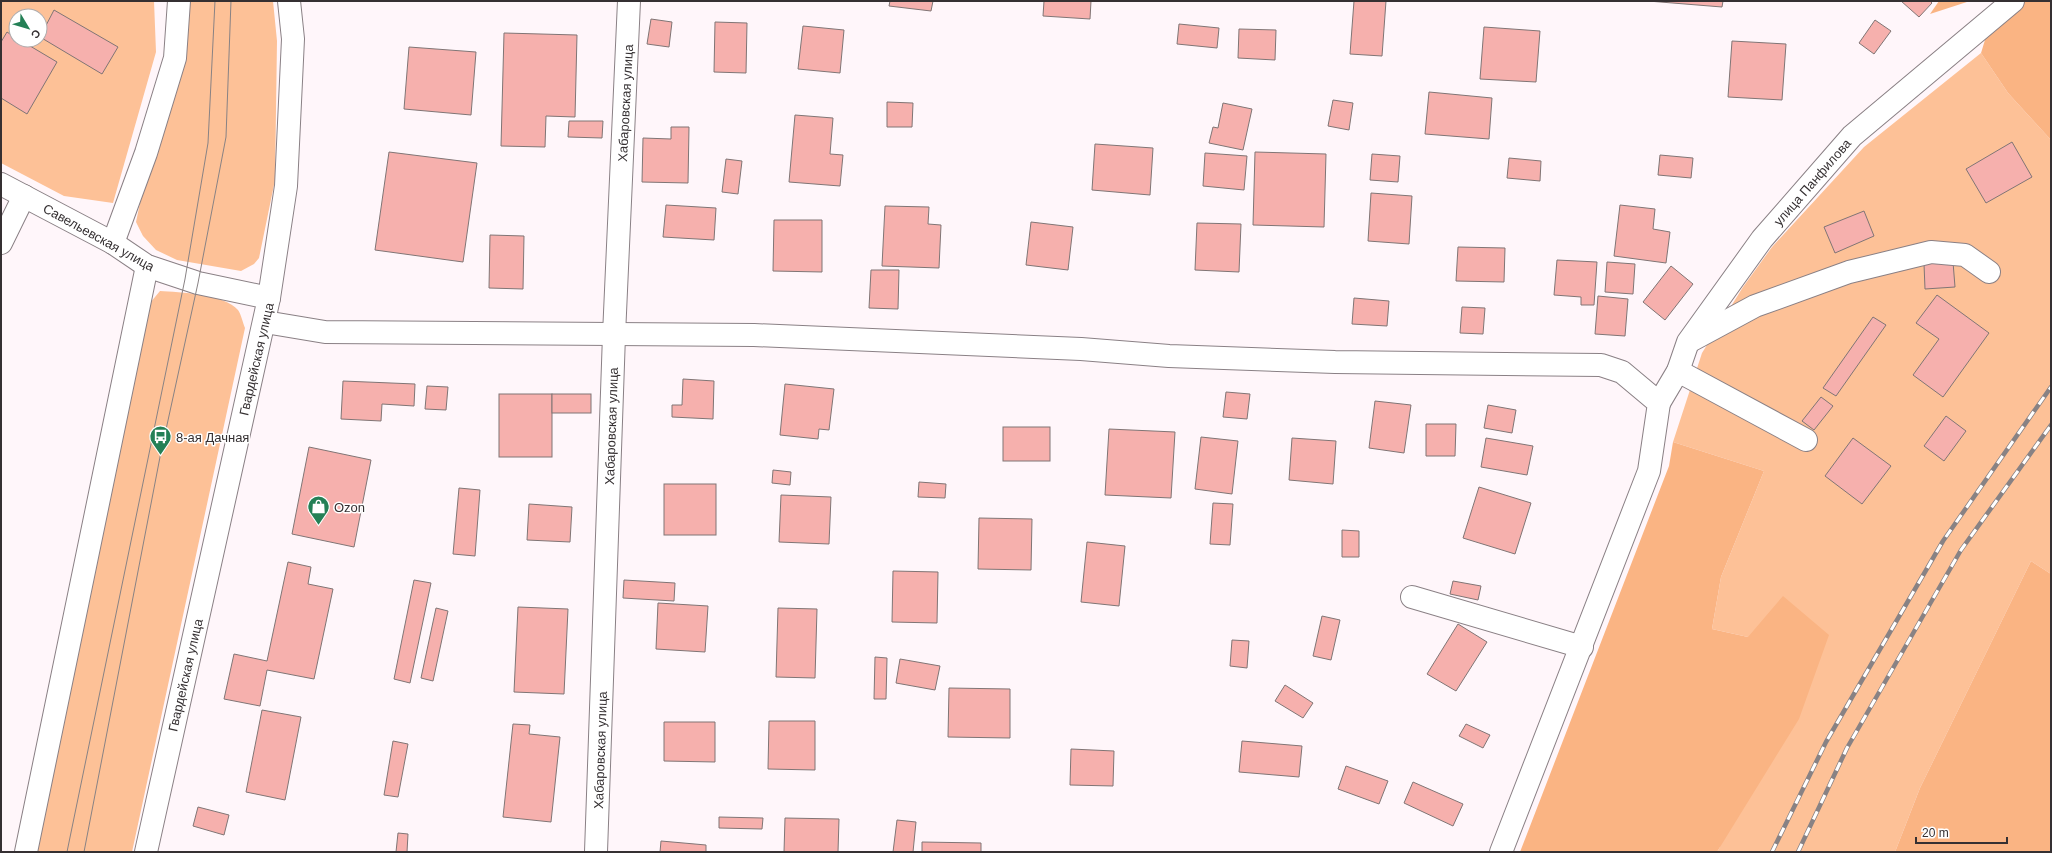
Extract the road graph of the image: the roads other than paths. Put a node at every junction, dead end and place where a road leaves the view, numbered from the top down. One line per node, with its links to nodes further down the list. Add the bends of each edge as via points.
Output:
1 (179, 1): 7 (main road, via 175,58 146,153)
2 (289, 1): 11 (main road, Гвардейская улица, via 293,40 286,186)
3 (630, 1): 13 (main road, Хабаровская улица)
4 (2013, 1): 14 (main road, улица Панфилова, via 1852,136 1762,239)
5 (1, 184): 6 (main road, Савельевская улица)
6 (24, 196): 7 (main road, Савельевская улица); 8 (main road)
7 (113, 243): 9 (main road, Савельевская улица)
8 (1, 244)
9 (147, 266): 11 (main road, Савельевская улица, via 198,284); 20 (main road)
10 (1989, 272): 14 (main road, via 1965,255 1931,252 1849,272 1754,306)
11 (269, 298): 12 (main road, Гвардейская улица)
12 (265, 322): 13 (main road, via 325,332); 21 (main road, Гвардейская улица)
13 (614, 335): 16 (main road, via 754,335 1335,362 1601,365 1622,372); 22 (main road, Хабаровская улица)
14 (1688, 342): 15 (main road, улица Панфилова)
15 (1678, 371): 16 (main road, улица Панфилова); 17 (main road)
16 (1659, 403): 19 (main road, via 1649,471)
17 (1806, 440)
18 (1412, 597): 19 (main road)
19 (1582, 647): 23 (main road)
20 (26, 852)
21 (146, 852)
22 (596, 852)
23 (1501, 852)

